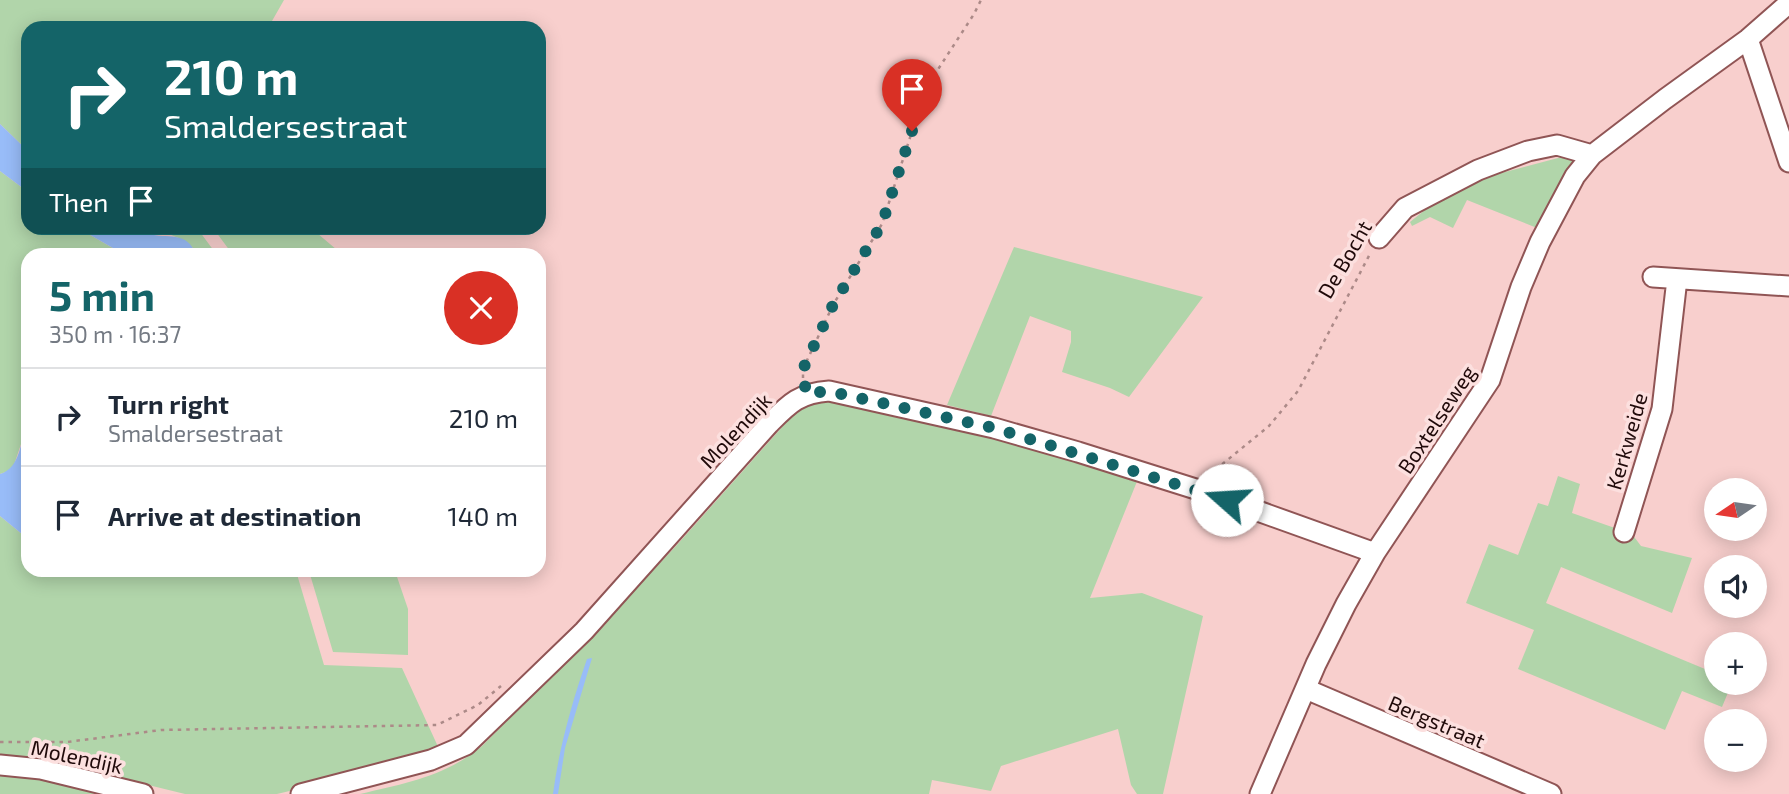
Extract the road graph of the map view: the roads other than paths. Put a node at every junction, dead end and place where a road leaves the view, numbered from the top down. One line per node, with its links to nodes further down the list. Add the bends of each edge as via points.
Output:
1 (1789, 3): 2 (street, Boxtelseweg)
2 (1774, 8): 3 (street, Boxtelseweg)
3 (1748, 39): 4 (street, Boxtelseweg); 5 (street)
4 (1592, 155): 6 (street, De Bocht, via 1557,145 1528,151 1405,208); 11 (street, Boxtelseweg, via 1540,242 1490,380)
5 (1789, 162)
6 (1378, 238)
7 (1653, 277): 8 (street)
8 (1677, 279): 9 (street); 10 (street, Kerkweide, via 1662,409)
9 (1789, 286)
10 (1624, 532)
11 (1375, 553): 12 (street, Boxtelseweg); 15 (street, Molendijk, via 1202,491 994,428 828,391 806,394 769,424 584,631 466,745 431,760)
12 (1306, 689): 16 (street, Boxtelseweg); 17 (street, Bergstraat)
13 (0, 765): 14 (street, Molendijk, via 41,769)
14 (144, 794)
15 (301, 794)
16 (1260, 794)
17 (1551, 794)

